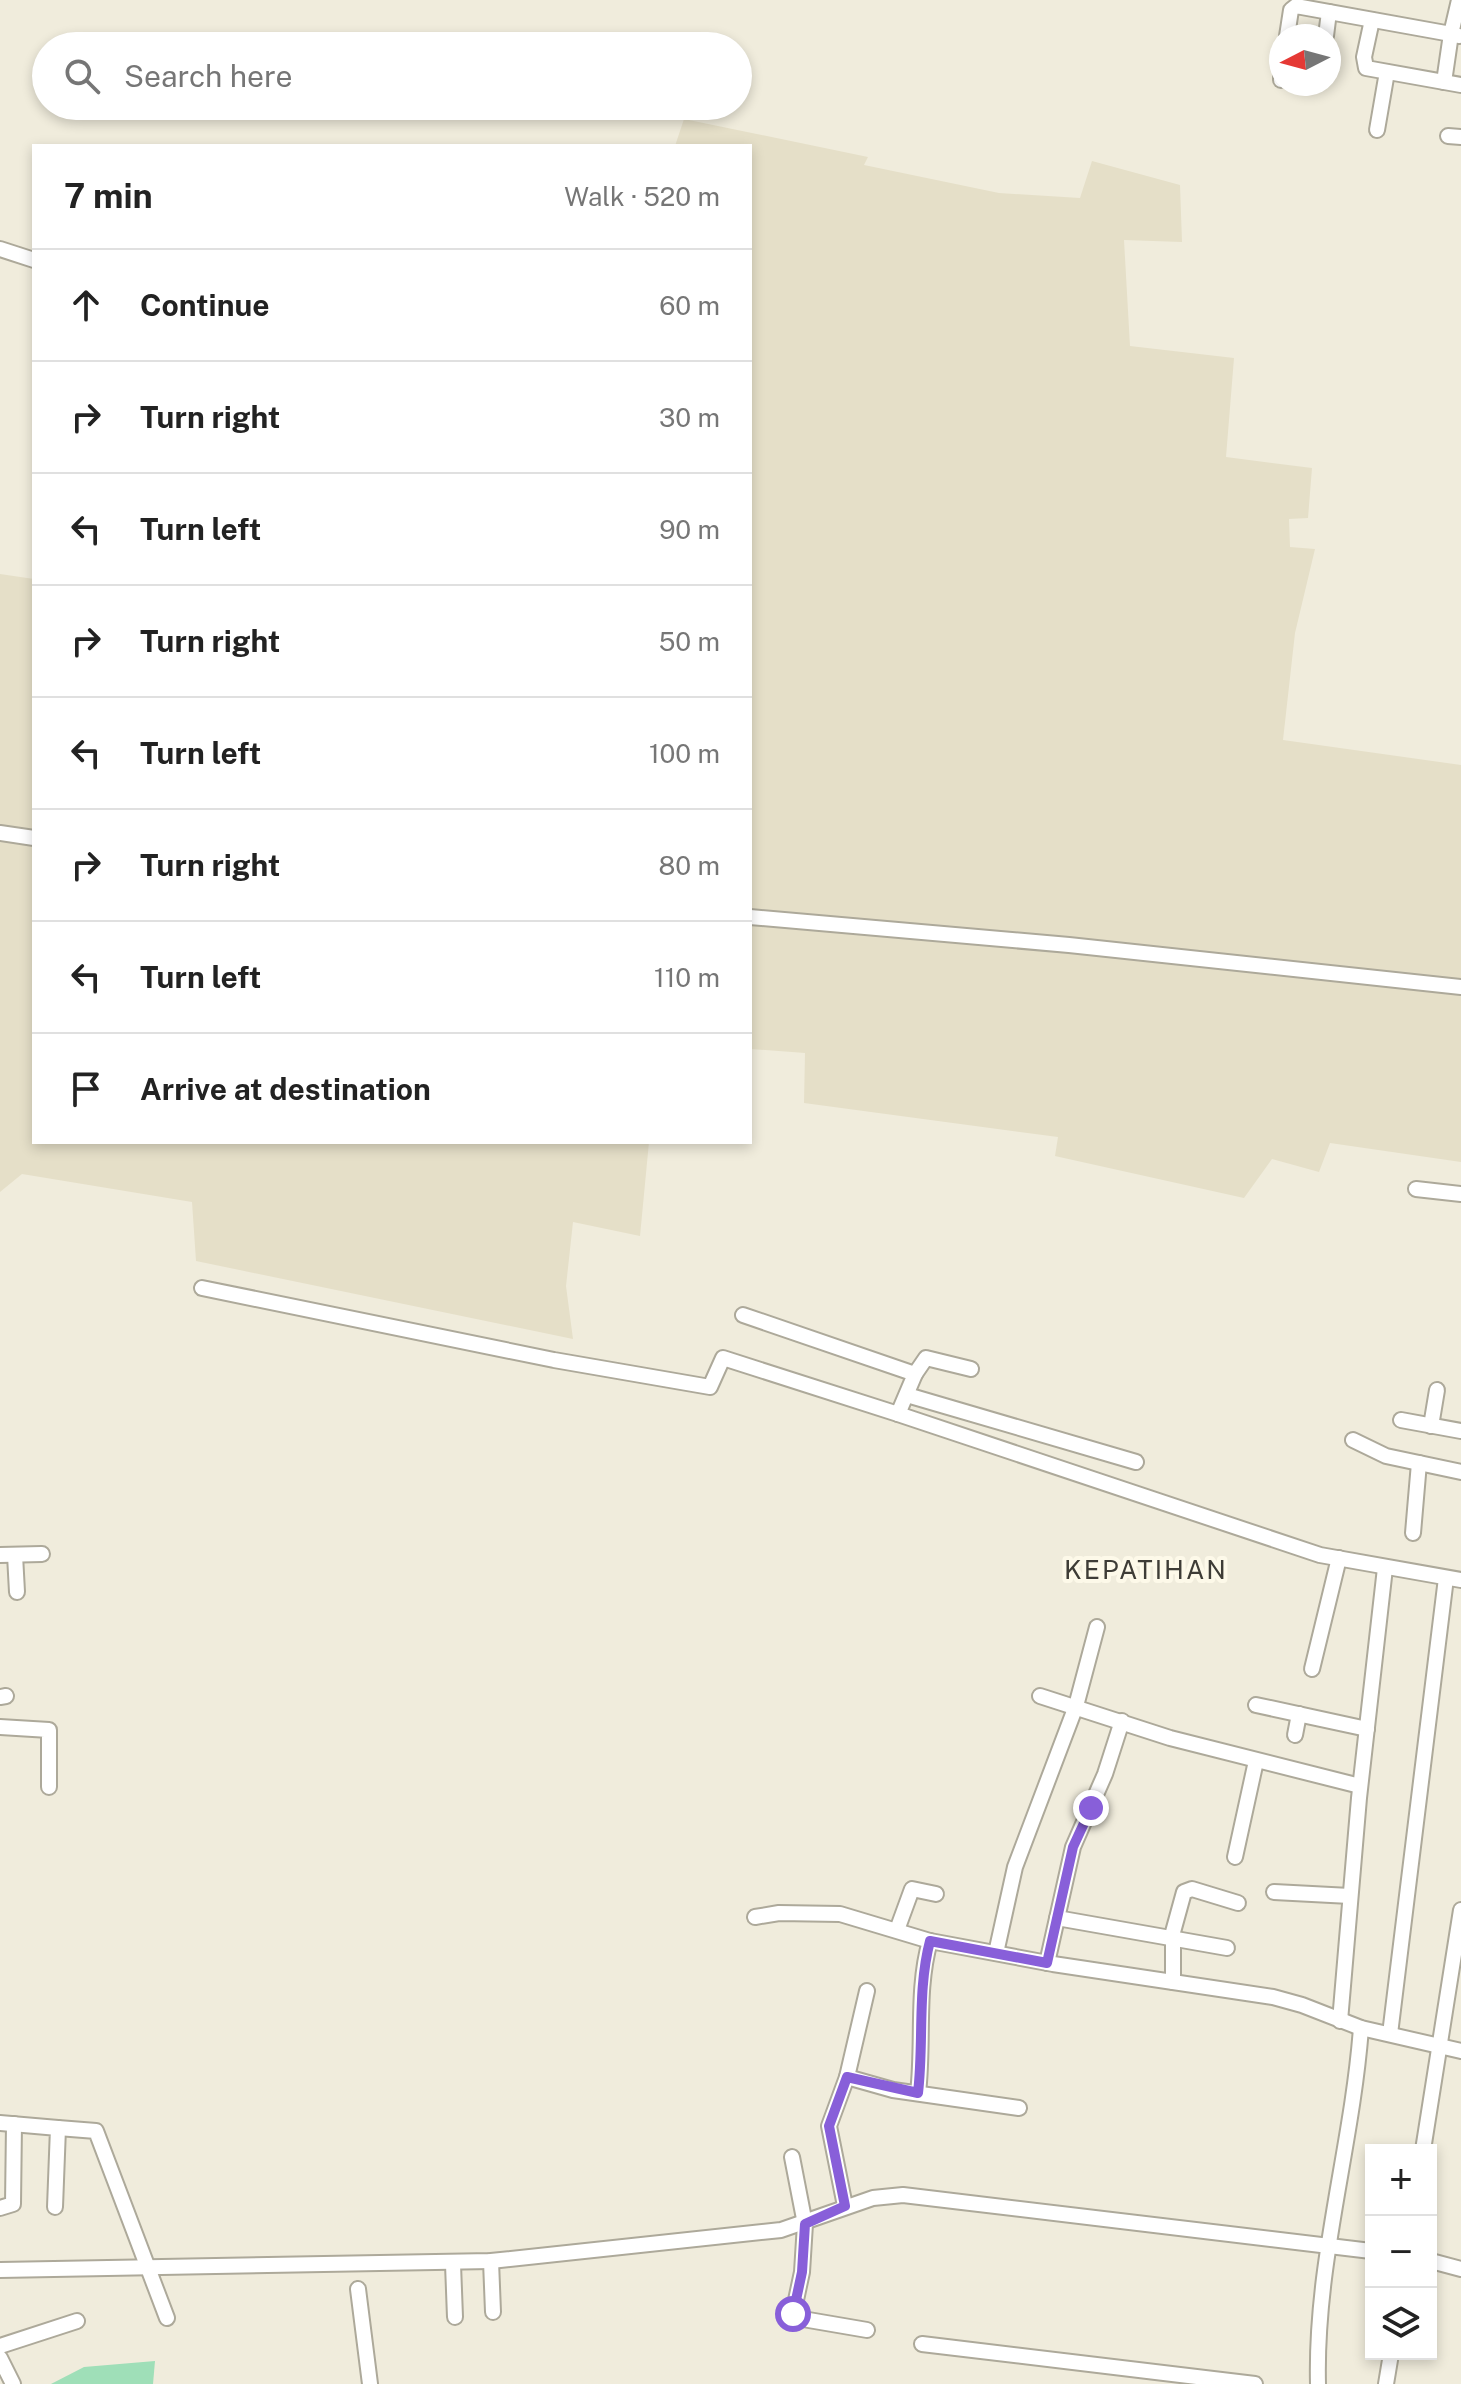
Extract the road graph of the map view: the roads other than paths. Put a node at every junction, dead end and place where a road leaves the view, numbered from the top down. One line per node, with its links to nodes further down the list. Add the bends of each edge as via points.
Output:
1 (1459, 0): 6 (street)
2 (1329, 12): 3 (street); 4 (street, via 1293,7); 5 (street)
3 (1372, 20): 6 (street); 7 (street, via 1364,65)
4 (1289, 24)
5 (1328, 24)
6 (1456, 35): 8 (street)
7 (1387, 72): 8 (street); 10 (street)
8 (1444, 82): 9 (street)
9 (1461, 85)
10 (1377, 130)
11 (0, 249): 12 (street)
12 (32, 259)
13 (0, 833): 14 (street)
14 (32, 838)
15 (752, 917): 16 (street)
16 (1461, 987)
17 (1416, 1189): 18 (street)
18 (1461, 1194)
19 (202, 1288): 25 (street, via 710,1387 723,1358)
20 (743, 1315): 22 (street)
21 (971, 1369): 22 (street, via 926,1358)
22 (915, 1374): 24 (street)
23 (1437, 1390): 27 (street)
24 (907, 1395): 25 (street); 30 (street)
25 (898, 1414): 33 (street)
26 (1401, 1420): 27 (street)
27 (1431, 1426): 28 (street)
28 (1461, 1431)
29 (1353, 1440): 32 (street, via 1386,1456)
30 (1084, 1449): 31 (street); 33 (street)
31 (1136, 1462)
32 (1419, 1463): 34 (street); 35 (street)
33 (1076, 1471): 38 (street)
34 (1461, 1472)
35 (1413, 1533)
36 (42, 1554): 37 (street)
37 (8, 1555): 41 (street)
38 (1339, 1558): 39 (street); 43 (street)
39 (1385, 1568): 40 (street); 50 (street)
40 (1454, 1579): 73 (street)
41 (17, 1592)
42 (1097, 1627): 46 (street)
43 (1312, 1669)
44 (1040, 1696): 46 (street)
45 (1256, 1705): 47 (street)
46 (1076, 1706): 48 (street); 67 (street, via 1022,1843)
47 (1299, 1714): 50 (street); 51 (street)
48 (1122, 1721): 52 (street); 62 (street, via 1073,1847)
49 (0, 1727): 54 (street, via 49,1730)
50 (1367, 1729): 53 (street)
51 (1295, 1735)
52 (1256, 1761): 53 (street); 55 (street)
53 (1360, 1786): 58 (street)
54 (49, 1787)
55 (1235, 1857)
56 (1274, 1892): 58 (street)
57 (936, 1894): 63 (street, via 912,1889)
58 (1350, 1896): 71 (street)
59 (1238, 1903): 64 (street, via 1186,1890)
60 (1461, 1910): 74 (street)
61 (755, 1917): 63 (street, via 826,1912)
62 (1057, 1918): 64 (street); 68 (street)
63 (897, 1930): 65 (street)
64 (1174, 1940): 66 (street); 69 (street)
65 (930, 1941): 67 (street); 77 (street, via 922,1976)
66 (1227, 1948)
67 (996, 1953): 68 (street)
68 (1047, 1963): 69 (street)
69 (1173, 1982): 71 (street, via 1273,1997)
70 (867, 1991): 76 (street)
71 (1340, 2021): 72 (street)
72 (1361, 2028): 73 (street); 87 (street)
73 (1390, 2034): 74 (street)
74 (1441, 2046): 75 (street); 81 (street)
75 (1461, 2051)
76 (847, 2077): 77 (street); 83 (street, via 829,2126)
77 (918, 2093): 78 (street)
78 (1019, 2108)
79 (7, 2124): 80 (street); 85 (street, via 13,2204)
80 (58, 2128): 84 (street); 94 (street, via 96,2131)
81 (1424, 2144)
82 (792, 2157): 86 (street)
83 (845, 2206): 86 (street); 87 (street, via 903,2195)
84 (55, 2207)
85 (0, 2208)
86 (805, 2224): 89 (street); 100 (street, via 795,2317)
87 (1327, 2245): 88 (street); 108 (street)
88 (1365, 2250)
89 (491, 2261): 91 (street); 96 (street)
90 (1437, 2263): 93 (street)
91 (453, 2264): 94 (street); 97 (street)
92 (0, 2267): 94 (street)
93 (1461, 2269)
94 (153, 2270): 98 (street)
95 (358, 2289): 106 (street)
96 (493, 2312)
97 (455, 2317)
98 (167, 2318)
99 (77, 2321): 102 (street)
100 (867, 2330)
101 (922, 2344): 107 (street)
102 (0, 2346)
103 (0, 2358): 105 (street)
104 (1390, 2360): 109 (street)
105 (13, 2384)
106 (370, 2384)
107 (1255, 2384)
108 (1318, 2384)
109 (1386, 2384)

